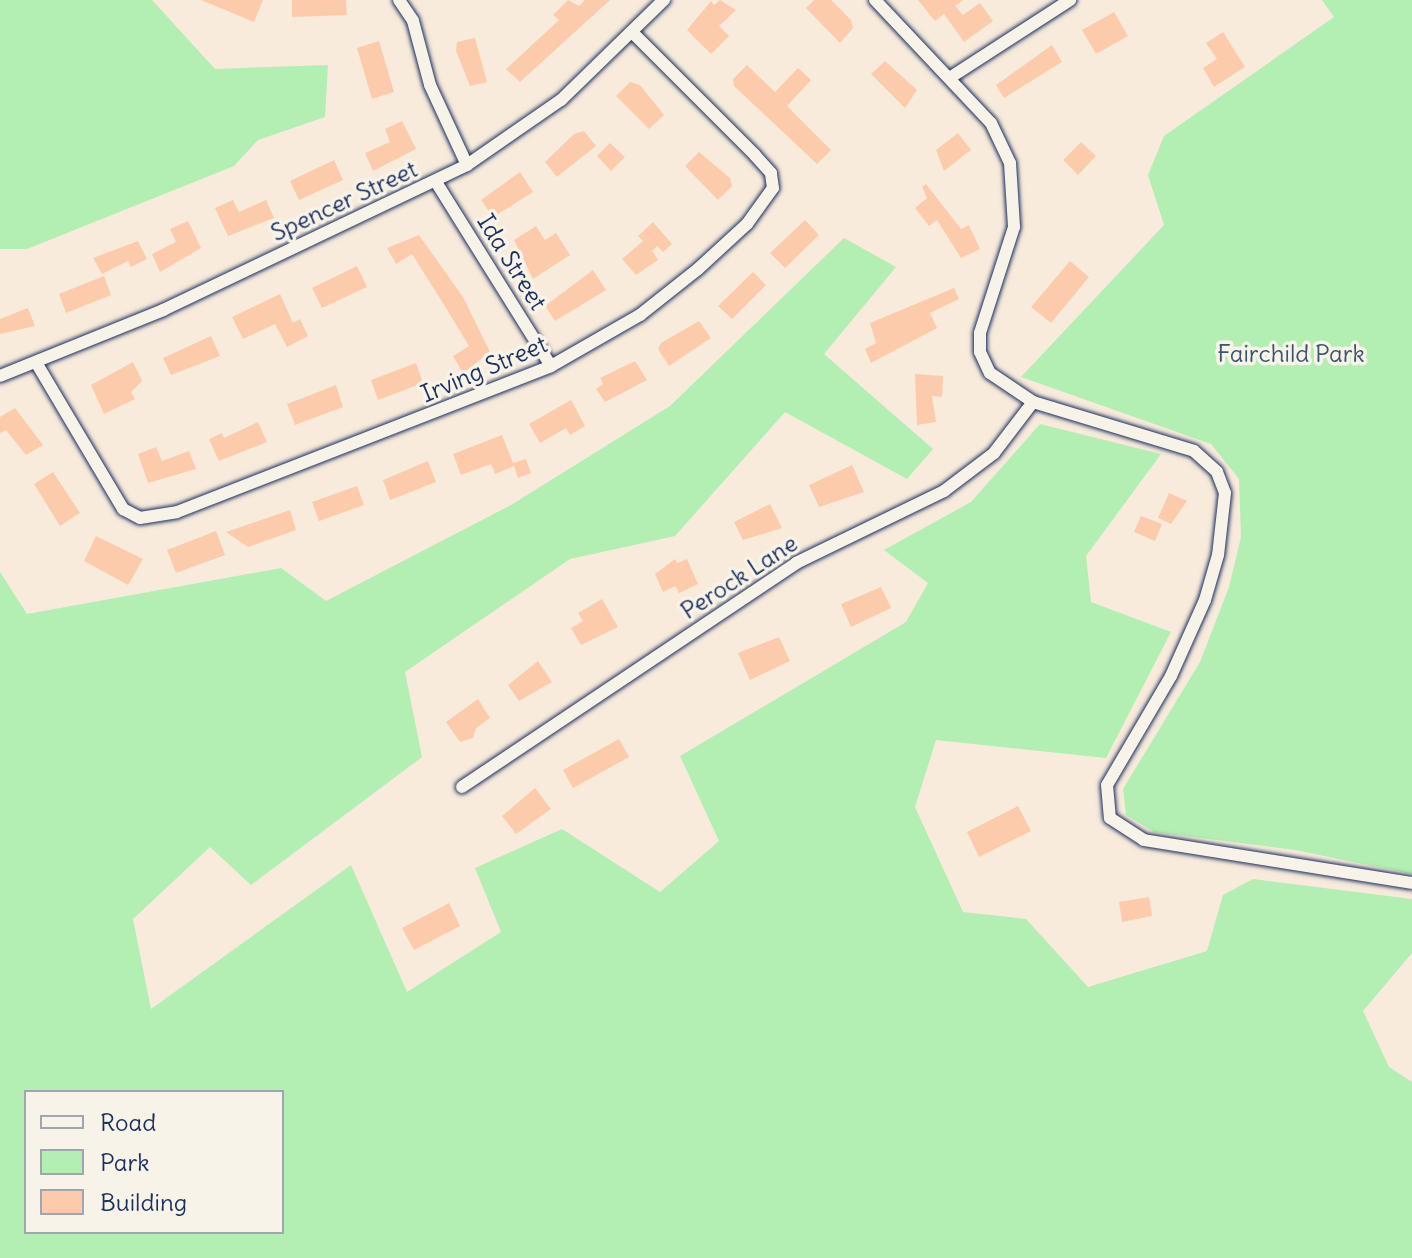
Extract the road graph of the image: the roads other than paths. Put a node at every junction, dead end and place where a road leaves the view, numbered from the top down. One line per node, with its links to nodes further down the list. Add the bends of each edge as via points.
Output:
1 (399, 0): 7 (street, via 413,21 430,85)
2 (664, 0): 5 (street, Spencer Street)
3 (875, 0): 6 (street)
4 (1070, 0): 6 (street)
5 (632, 32): 7 (street, Spencer Street, via 550,109); 10 (street, Irving Street, via 755,155 771,173 773,188 763,207 698,269 640,315)
6 (951, 77): 12 (street, via 991,123 1015,182 1014,227 983,320 980,352 1001,384)
7 (467, 165): 8 (street, Spencer Street)
8 (436, 182): 9 (street, Spencer Street); 10 (street, Ida Street)
9 (37, 364): 10 (street, Irving Street, via 123,509 140,518 177,512); 11 (street, Spencer Street)
10 (551, 366)
11 (0, 376)
12 (1033, 402): 13 (street, Perock Lane, via 994,453 944,491 796,563); 14 (street, via 1194,451 1217,472 1225,493 1218,555 1205,600 1165,688 1107,785 1110,818 1144,840)
13 (462, 787)
14 (1412, 883)

